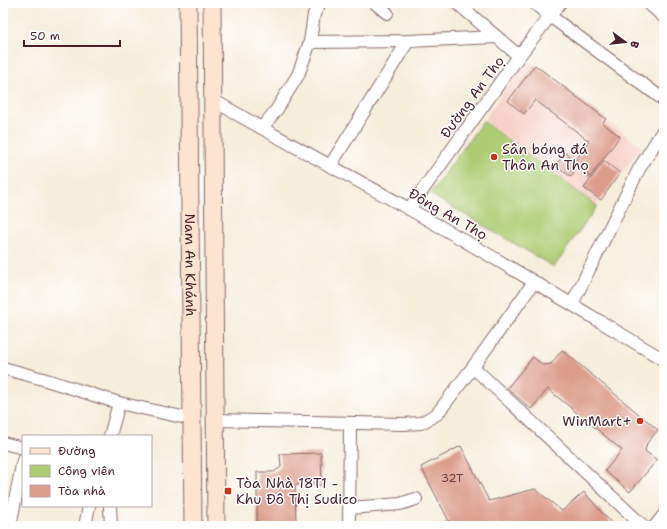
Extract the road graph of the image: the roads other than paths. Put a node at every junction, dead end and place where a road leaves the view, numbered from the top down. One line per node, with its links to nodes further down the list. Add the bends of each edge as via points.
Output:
1 (188, 3): 16 (street, Nam An Khánh)
2 (212, 3): 17 (street, Nam An Khánh)
3 (320, 3): 14 (street, via 314,14)
4 (375, 3): 9 (street)
5 (457, 3): 12 (street)
6 (534, 3): 10 (street)
7 (560, 3): 10 (street, Đường An Thọ)
8 (648, 3): 11 (street)
9 (387, 13)
10 (550, 16): 15 (street, Đường An Thọ); 18 (street)
11 (664, 17)
12 (496, 37): 13 (street); 15 (street)
13 (408, 41): 14 (street); 21 (street)
14 (310, 42): 19 (street, via 298,75)
15 (519, 56): 22 (street, Đường An Thọ)
16 (190, 95): 17 (street); 29 (street, Nam An Khánh)
17 (213, 100): 19 (street, Đông An Thọ); 30 (street, Nam An Khánh)
18 (664, 100)
19 (262, 128): 21 (street, Đông An Thọ)
20 (664, 129): 24 (street, via 639,169)
21 (330, 166): 22 (street, Đông An Thọ)
22 (409, 209): 23 (street, Đông An Thọ)
23 (534, 282): 24 (street, Đông An Thọ); 26 (street)
24 (572, 304): 25 (street, Đông An Thọ)
25 (664, 360)
26 (473, 367): 31 (street, via 437,414 421,423); 47 (street)
27 (3, 368): 28 (street)
28 (119, 403): 29 (street); 32 (street)
29 (191, 419): 44 (street, Nam An Khánh)
30 (216, 420): 31 (street); 45 (street, Nam An Khánh)
31 (350, 423): 39 (street)
32 (110, 435)
33 (3, 443): 34 (street)
34 (22, 448)
35 (22, 465): 41 (street)
36 (416, 499): 39 (street, via 400,504)
37 (89, 507): 42 (street)
38 (110, 507): 43 (street)
39 (350, 508): 46 (street)
40 (664, 515): 48 (street)
41 (10, 526)
42 (85, 526)
43 (111, 526)
44 (193, 526)
45 (216, 526)
46 (349, 526)
47 (643, 526)
48 (655, 526)

